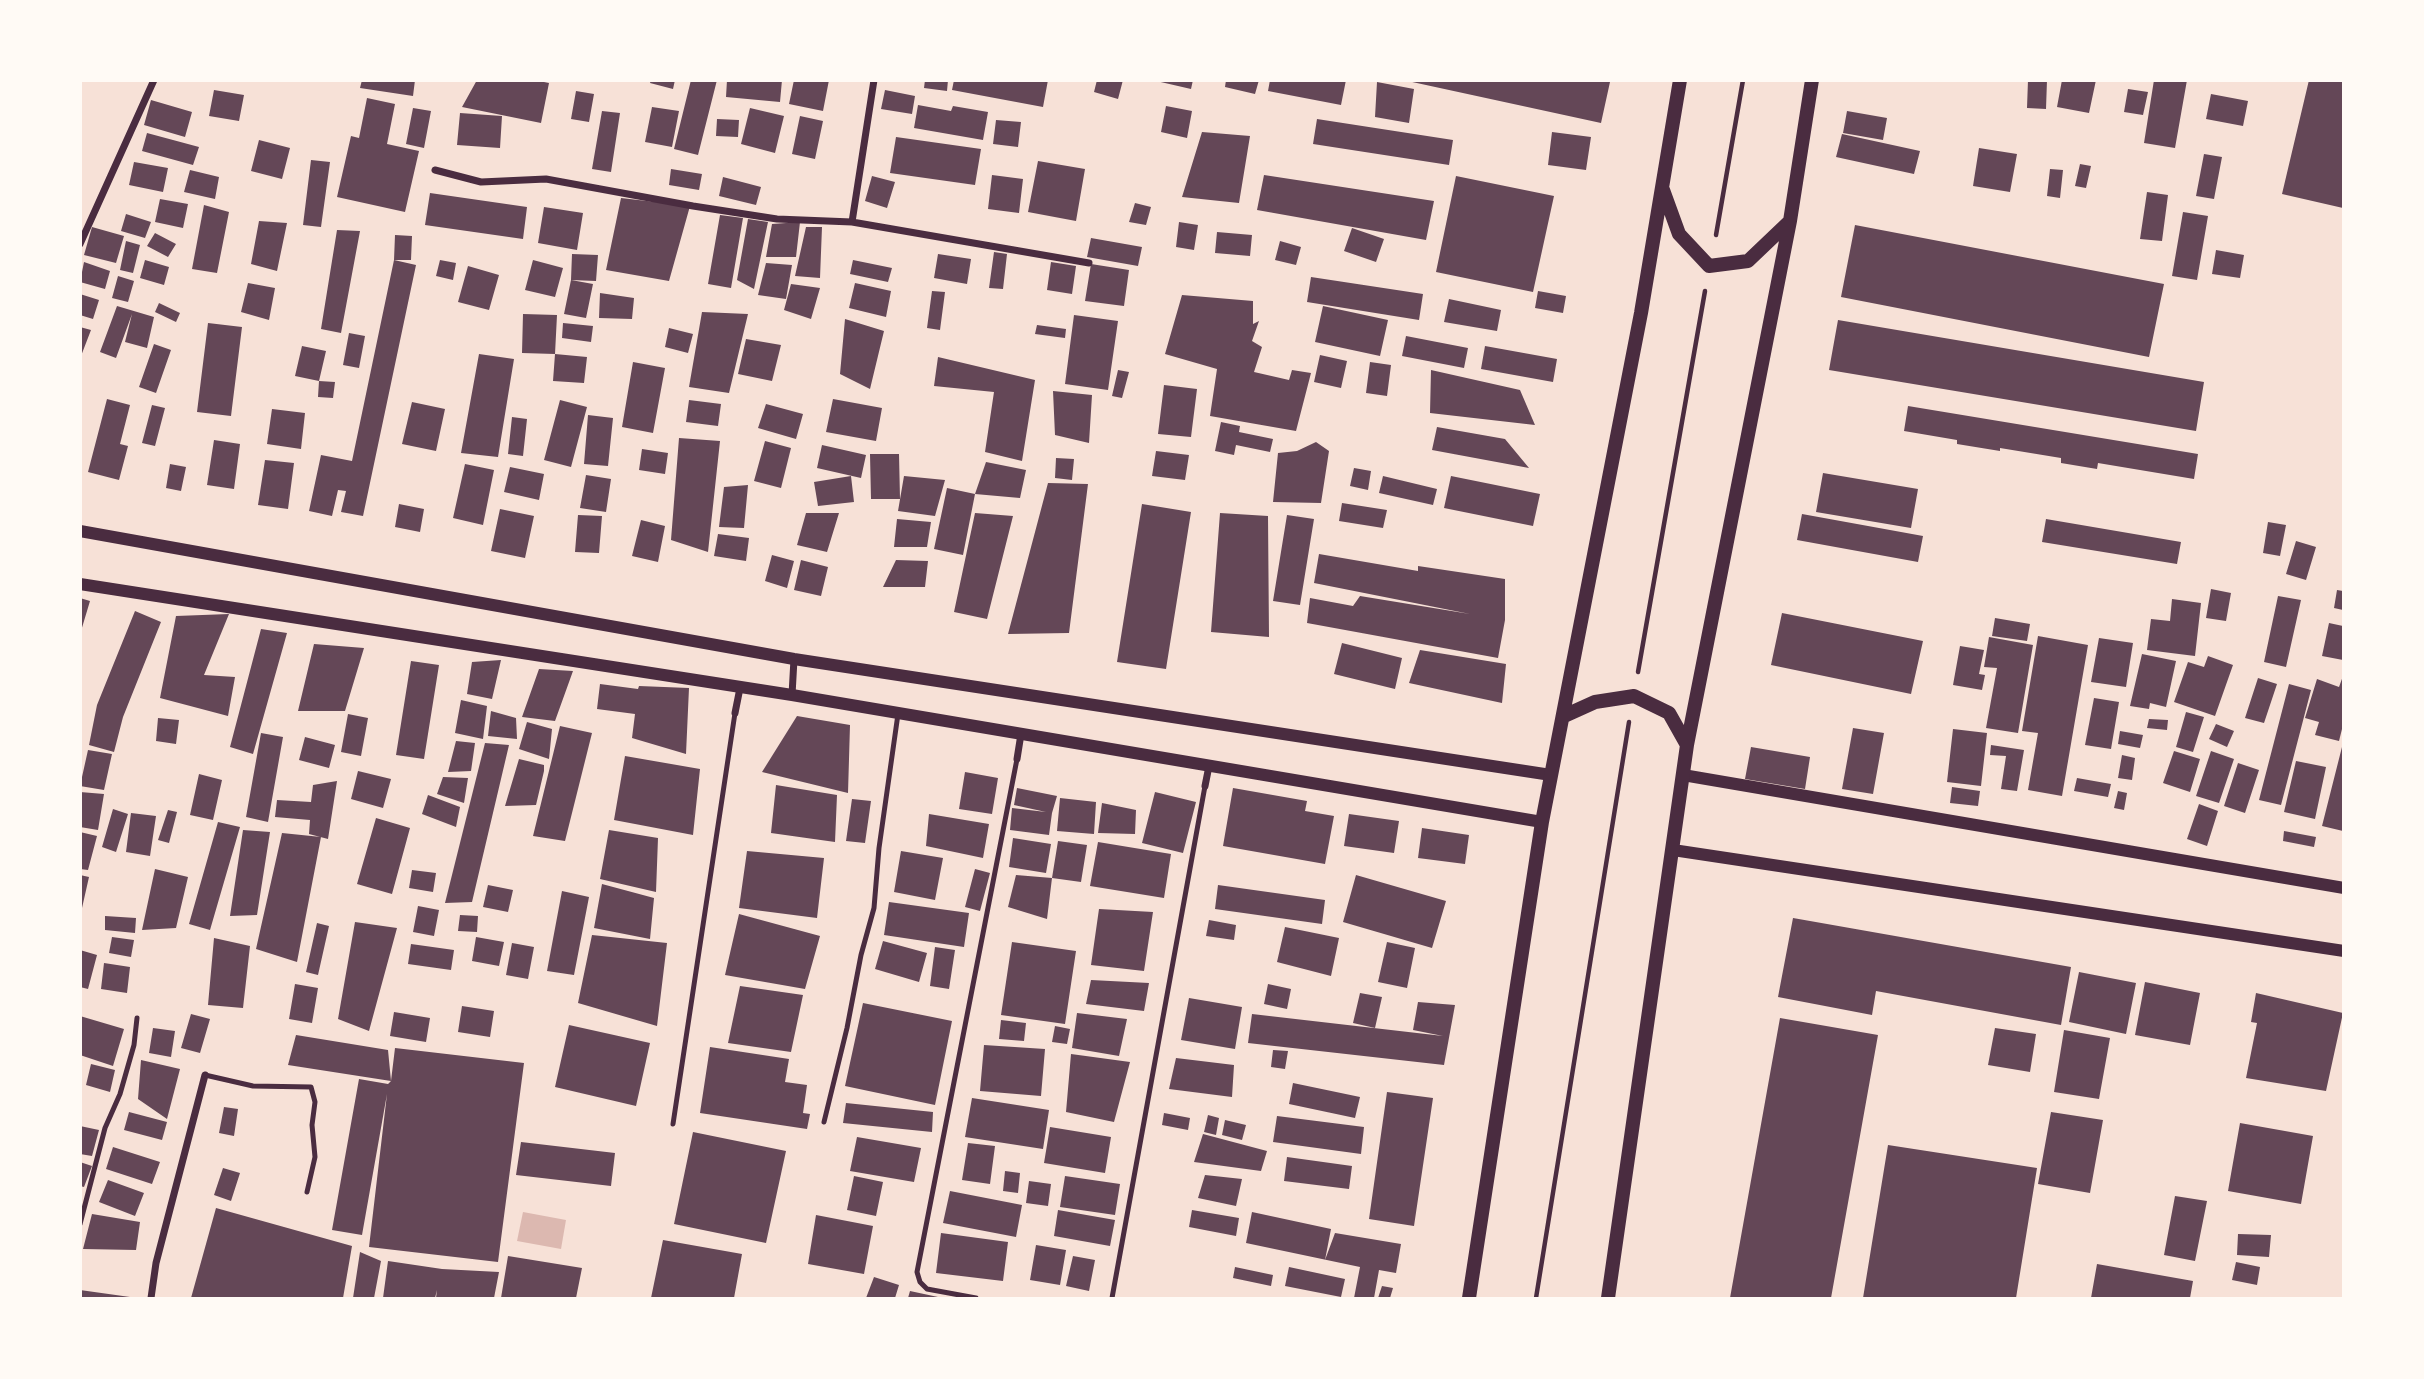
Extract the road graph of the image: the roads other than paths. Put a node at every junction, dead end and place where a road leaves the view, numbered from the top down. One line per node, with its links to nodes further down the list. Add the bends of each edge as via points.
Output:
1 (154, 80): 9 (street)
2 (874, 80): 8 (street)
3 (1680, 80): 6 (main road)
4 (1812, 80): 7 (main road)
5 (435, 170): 8 (street, via 481,182 546,179 777,219)
6 (1663, 189): 7 (main road, via 1679,233 1709,266 1748,261); 18 (main road)
7 (1790, 221): 20 (main road)
8 (852, 222): 10 (street)
9 (80, 244)
10 (1089, 263)
11 (80, 531): 13 (street)
12 (80, 584): 14 (street)
13 (794, 659): 15 (street); 23 (street)
14 (740, 688): 15 (street); 16 (street)
15 (792, 695): 17 (street)
16 (735, 713): 33 (lane)
17 (898, 713): 19 (street); 32 (lane, via 874,908)
18 (1564, 716): 20 (main road, via 1594,702 1634,696 1669,713); 23 (main road)
19 (1021, 734): 21 (street); 22 (street)
20 (1688, 745): 24 (main road)
21 (1017, 759): 37 (lane, via 917,1272 927,1289)
22 (1209, 766): 25 (street); 26 (street)
23 (1551, 775): 26 (main road)
24 (1683, 775): 27 (main road); 28 (street)
25 (1205, 786): 38 (lane)
26 (1542, 822): 39 (main road)
27 (1672, 850): 29 (street); 40 (main road)
28 (2343, 888)
29 (2343, 951)
30 (136, 1018): 35 (lane, via 134,1045)
31 (205, 1075): 34 (lane, via 253,1086 311,1087 315,1157); 36 (street)
32 (824, 1122)
33 (673, 1124)
34 (307, 1192)
35 (80, 1224)
36 (151, 1298)
37 (976, 1298)
38 (1112, 1298)
39 (1469, 1298)
40 (1608, 1298)

